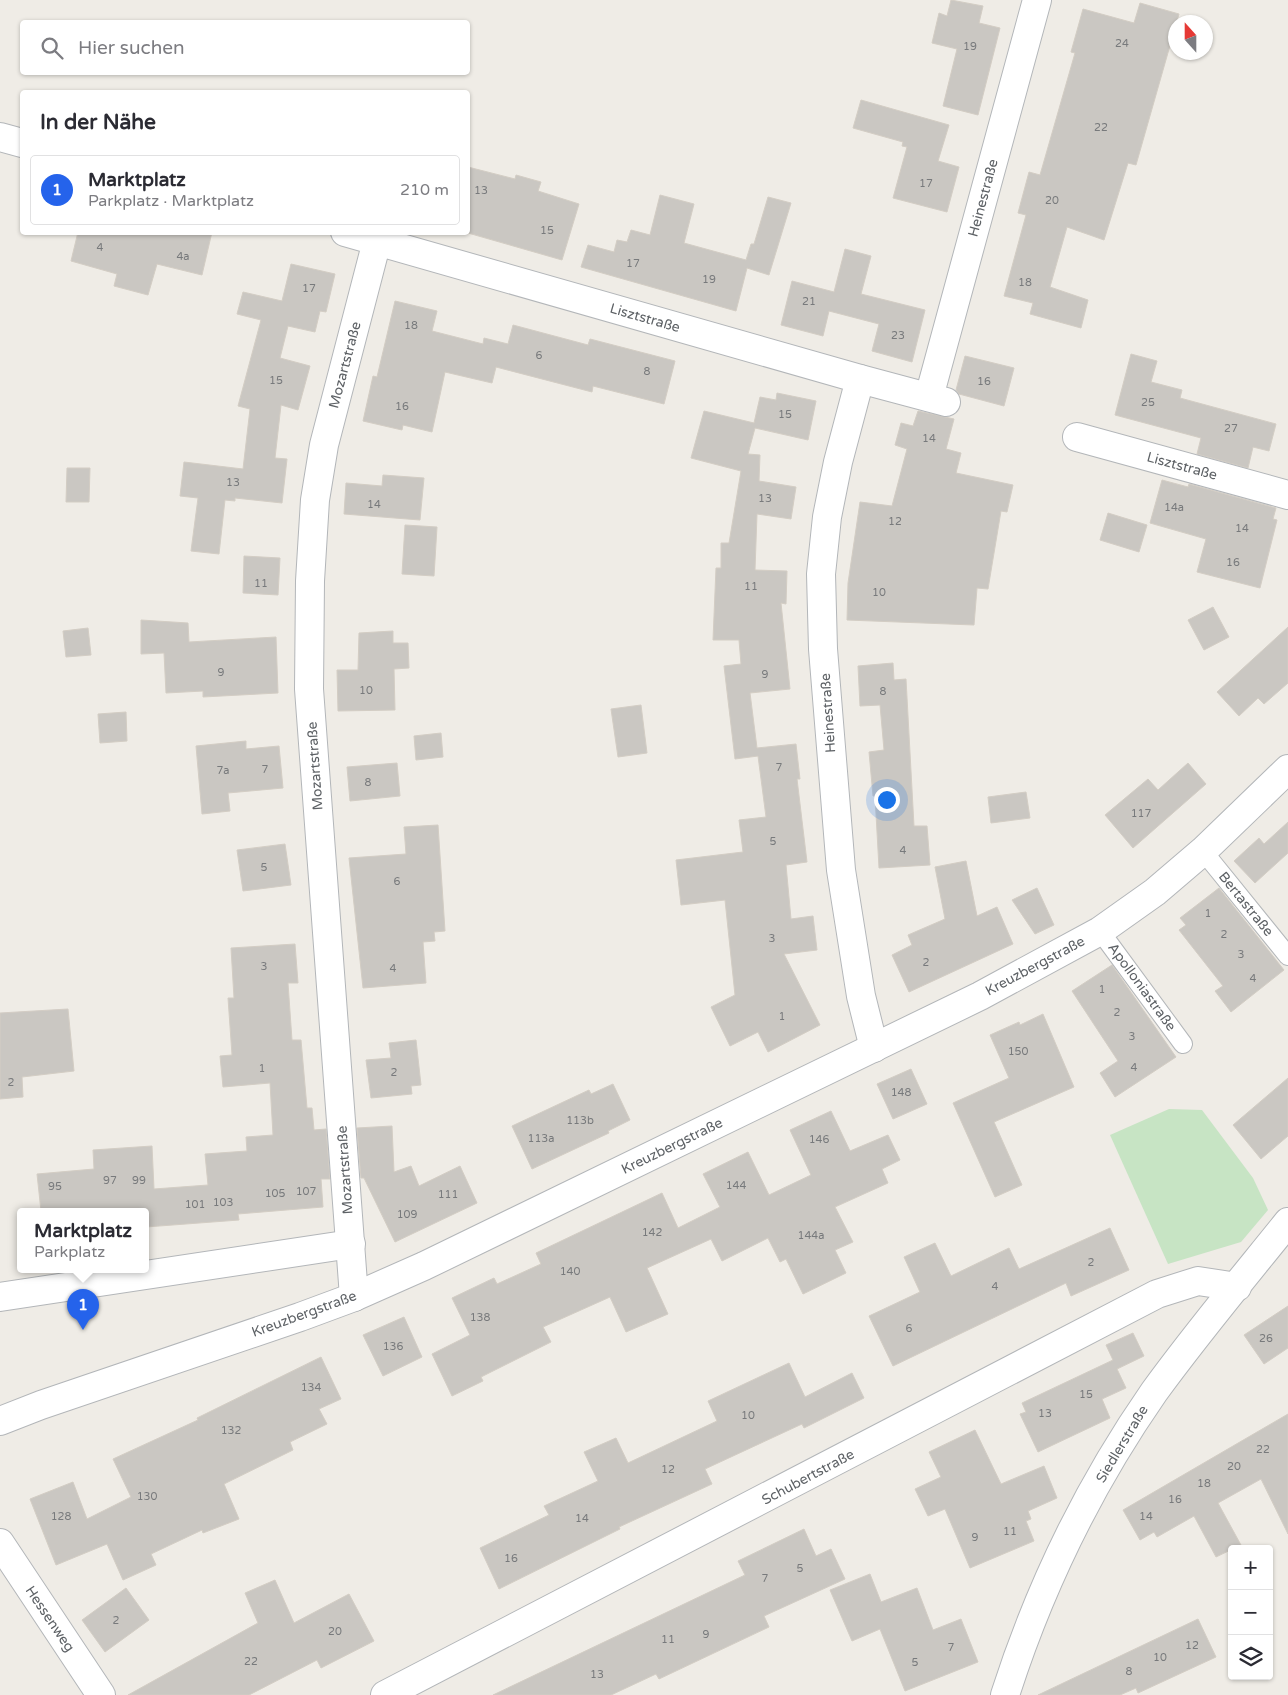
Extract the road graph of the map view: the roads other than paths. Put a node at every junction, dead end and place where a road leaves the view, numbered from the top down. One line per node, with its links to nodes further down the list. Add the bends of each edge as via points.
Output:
1 (1037, 0): 7 (street, Heinestraße)
2 (0, 137): 3 (street)
3 (20, 142)
4 (355, 235): 5 (street, Lisztstraße)
5 (377, 242): 6 (street, Lisztstraße); 17 (street, Mozartstraße, via 324,445 315,500 310,581 309,689)
6 (860, 380): 7 (street, Lisztstraße); 15 (street, Heinestraße, via 838,462 827,517 821,574 823,649 841,870)
7 (938, 399)
8 (1077, 437): 9 (street, Lisztstraße)
9 (1288, 495)
10 (1288, 769): 11 (street, Kreuzbergstraße)
11 (1203, 851): 12 (street, Kreuzbergstraße, via 1155,892); 13 (lane, Bertastraße)
12 (1100, 931): 14 (lane, Apolloniastraße); 15 (street, Kreuzbergstraße, via 1035,968)
13 (1288, 956)
14 (1183, 1044)
15 (874, 1048): 20 (street, Kreuzbergstraße)
16 (1288, 1222): 18 (street, Siedlerstraße)
17 (350, 1244): 19 (street); 20 (street, Mozartstraße)
18 (1237, 1286): 24 (street, Schubertstraße, via 1198,1281 1157,1294); 25 (street, Siedlerstraße, via 1154,1392 1117,1450 1048,1583)
19 (0, 1297)
20 (354, 1297): 21 (street, Kreuzbergstraße)
21 (0, 1421)
22 (0, 1543): 23 (street, Hessenweg)
23 (101, 1695)
24 (385, 1695)
25 (1006, 1695)

